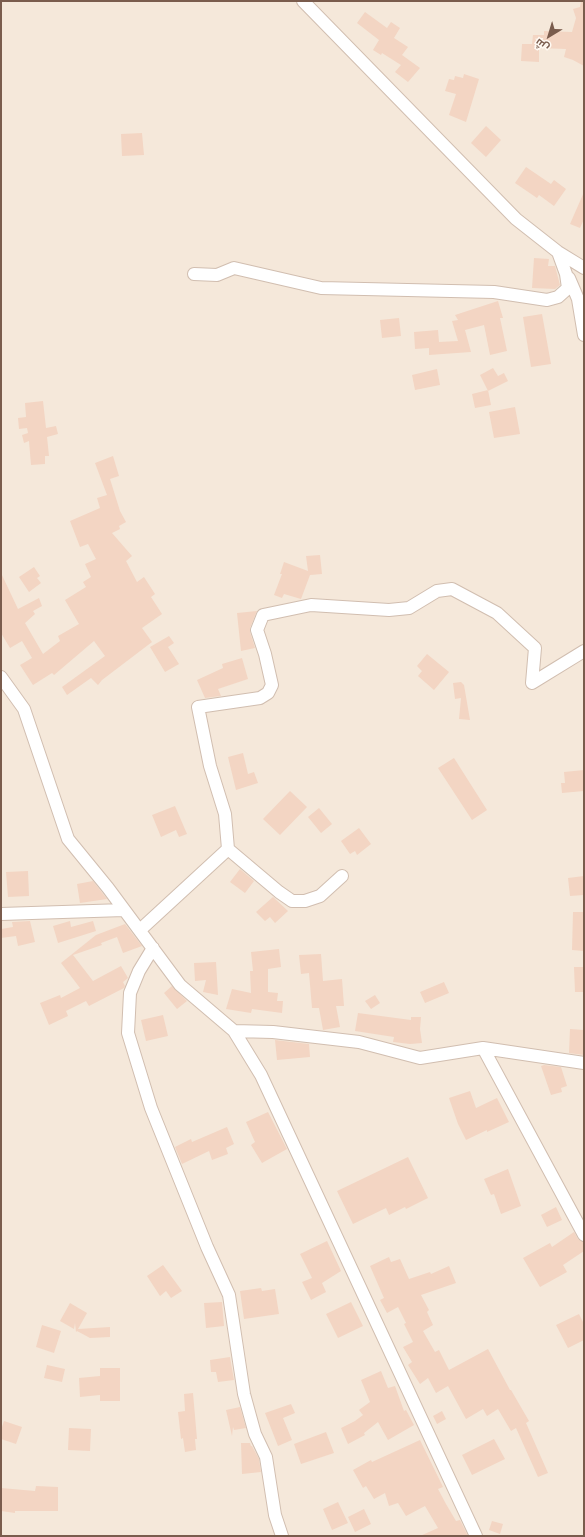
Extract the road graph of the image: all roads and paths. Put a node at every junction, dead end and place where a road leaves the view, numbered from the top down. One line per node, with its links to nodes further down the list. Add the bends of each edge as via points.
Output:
1 (303, 1): 2 (street, via 516,219)
2 (558, 252): 3 (street); 5 (street)
3 (584, 268)
4 (194, 274): 5 (street, via 217,276 234,268 321,288 494,292 547,300 558,297 568,288)
5 (566, 274): 6 (street, via 578,299)
6 (584, 335)
7 (584, 651): 9 (street, via 532,683 534,648 497,613 452,589 436,591 409,608 388,610 311,605 263,615 257,630 272,685 268,693 260,698 198,707 210,766 225,814)
8 (1, 676): 11 (street, via 24,709 68,839)
9 (228, 849): 10 (street, via 292,902 320,896); 13 (street)
10 (342, 876)
11 (124, 910): 12 (street); 13 (street)
12 (1, 914)
13 (140, 930): 14 (street)
14 (153, 948): 15 (street, via 180,985); 19 (street, via 130,993 128,1032 151,1108 229,1295 244,1394 255,1434 266,1457 275,1515)
15 (234, 1031): 16 (street, via 273,1032 359,1042 420,1058); 20 (street, via 261,1075)
16 (483, 1048): 17 (street); 18 (street)
17 (584, 1064)
18 (584, 1236)
19 (282, 1536)
20 (476, 1536)

